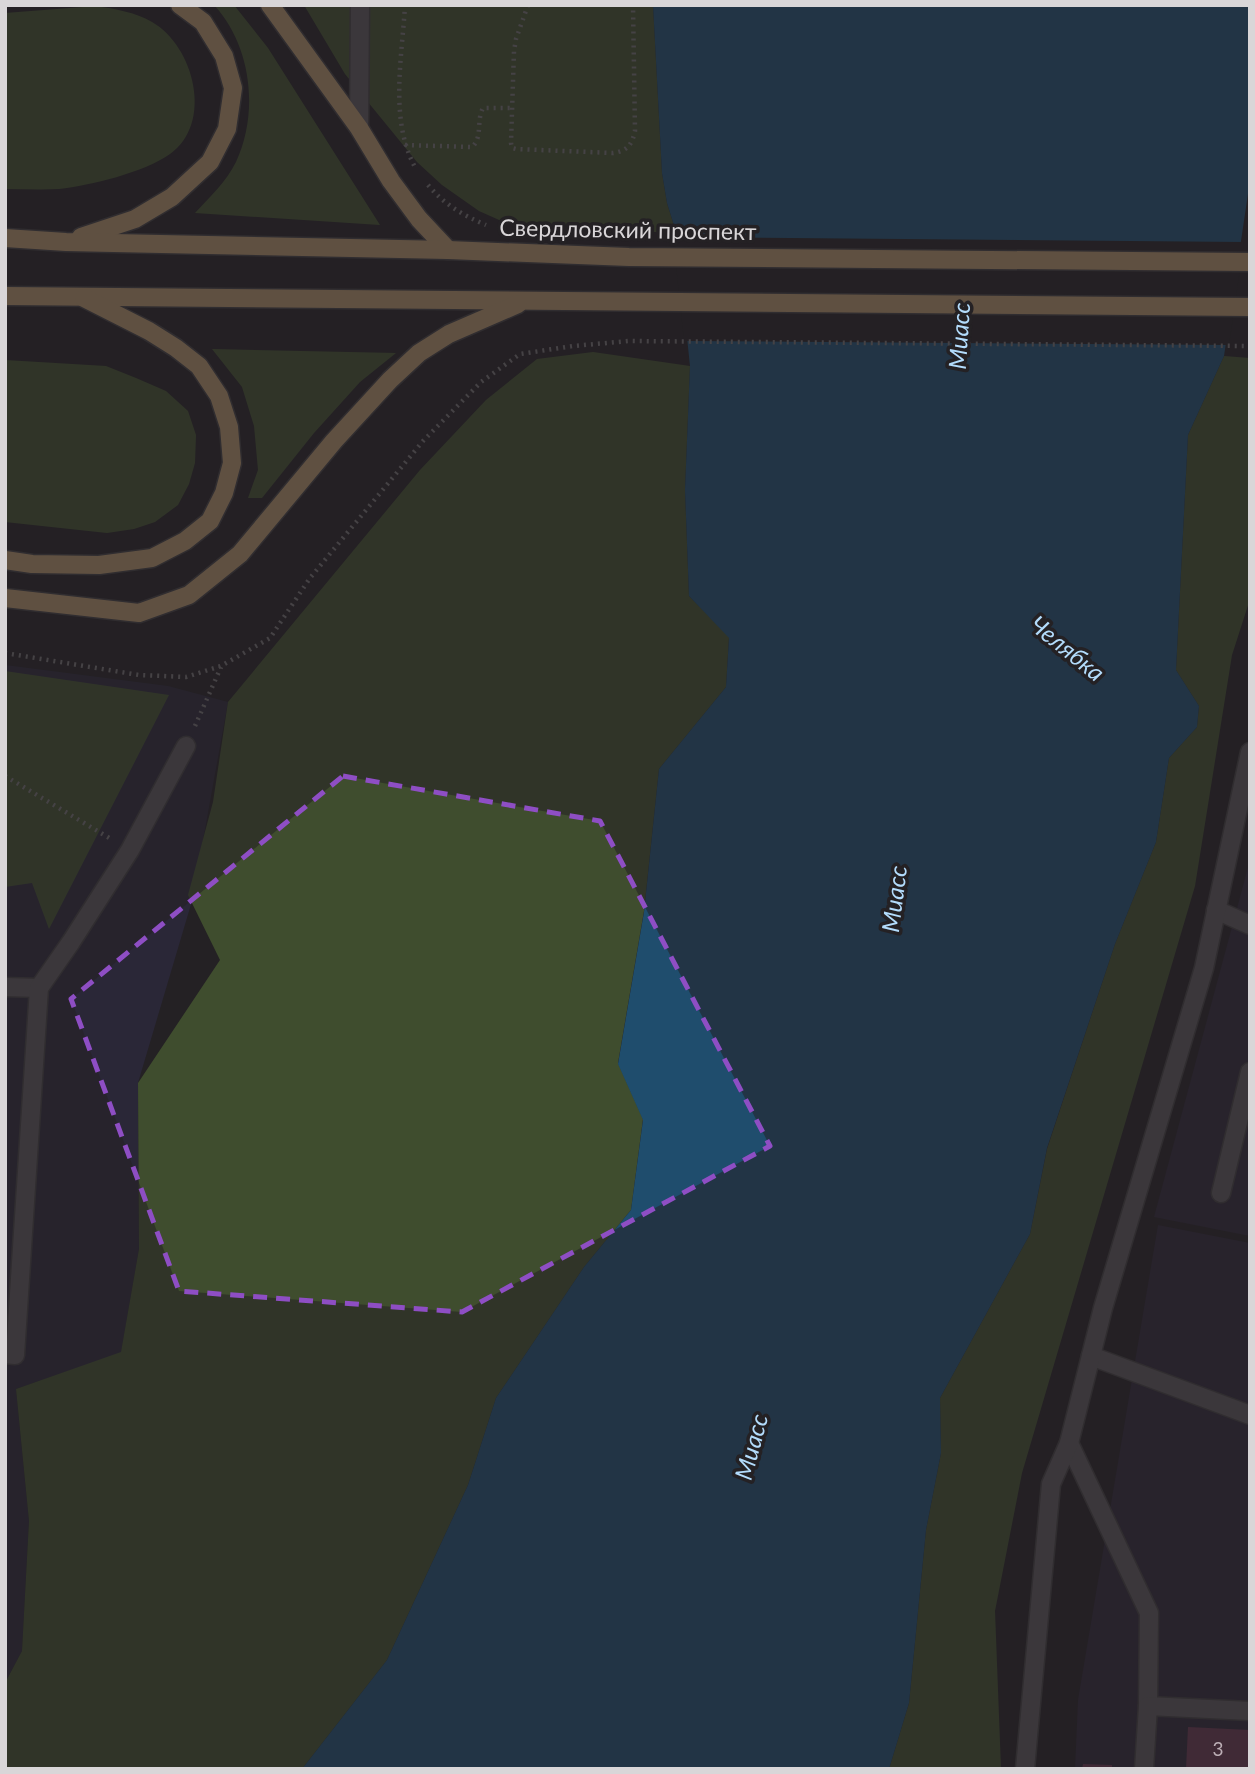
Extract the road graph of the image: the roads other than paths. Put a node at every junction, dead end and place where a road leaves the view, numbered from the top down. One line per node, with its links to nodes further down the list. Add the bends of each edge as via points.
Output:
1 (180, 5): 6 (main road, via 203,22 224,56 233,88 227,129 210,162 172,197 135,219)
2 (270, 5): 4 (main road)
3 (360, 5): 4 (lane)
4 (359, 128): 7 (main road, via 391,181)
5 (5, 238): 6 (main road, Свердловский проспект)
6 (66, 242): 7 (main road, Свердловский проспект)
7 (448, 250): 8 (main road, Свердловский проспект, via 629,257)
8 (1250, 262)
9 (5, 296): 10 (main road)
10 (81, 296): 11 (main road); 13 (main road, via 149,331 198,366 219,397 229,427 232,463 224,493 210,521 152,558 99,565)
11 (524, 301): 12 (main road); 14 (main road, via 449,334 419,353 334,441 240,554 189,595 139,613)
12 (1250, 307)
13 (5, 560)
14 (5, 598)
15 (186, 746): 20 (lane, via 130,850)
16 (1250, 752): 17 (lane)
17 (1216, 910): 18 (lane); 24 (lane, via 1204,968)
18 (1250, 925)
19 (5, 987): 20 (lane)
20 (39, 988): 23 (lane, via 15,1355)
21 (1250, 1072): 22 (lane)
22 (1220, 1193)
23 (5, 1354)
24 (1091, 1356): 25 (lane); 26 (lane)
25 (1250, 1415)
26 (1069, 1443): 27 (lane, via 1149,1613); 29 (lane, via 1051,1484)
27 (1148, 1706): 28 (lane); 30 (lane)
28 (1250, 1711)
29 (1025, 1769)
30 (1144, 1769)

